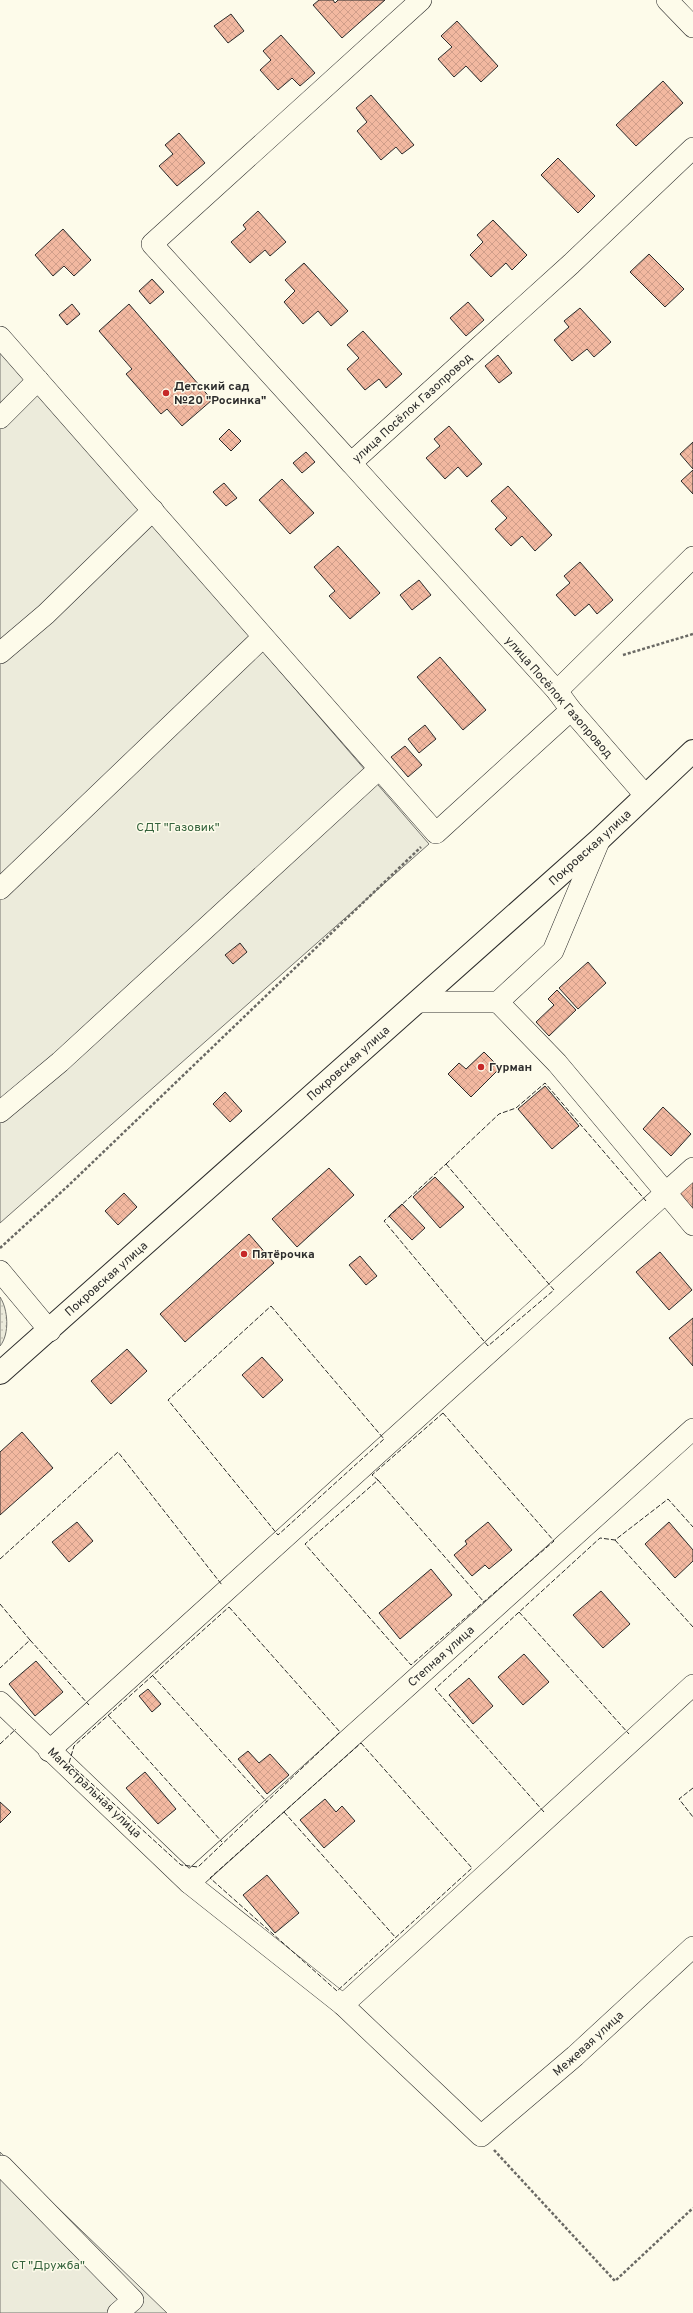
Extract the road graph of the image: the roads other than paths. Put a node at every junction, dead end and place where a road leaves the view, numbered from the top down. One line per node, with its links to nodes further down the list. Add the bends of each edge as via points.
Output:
1 (421, 0): 8 (street, via 152,244)
2 (667, 0): 3 (street)
3 (693, 27)
4 (693, 148): 8 (street, улица Посёлок Газопровод, via 571,264)
5 (0, 337): 6 (street)
6 (38, 380): 7 (street); 9 (street)
7 (0, 418)
8 (350, 463): 13 (street, улица Посёлок Газопровод)
9 (153, 510): 11 (street); 12 (street, via 46,614)
10 (693, 557): 13 (street)
11 (263, 636): 16 (street); 19 (street)
12 (0, 653)
13 (557, 691): 14 (street, улица Посёлок Газопровод)
14 (571, 710): 16 (street, via 436,832); 17 (street, улица Посёлок Газопровод)
15 (693, 751): 17 (main road, Покровская улица)
16 (378, 769): 22 (street, via 60,1062)
17 (645, 795): 18 (main road, Покровская улица)
18 (600, 839): 20 (main road, Покровская улица); 21 (street, via 553,951)
19 (0, 888)
20 (417, 1002): 21 (street); 27 (main road, Покровская улица)
21 (498, 1002): 24 (street, via 557,1063)
22 (0, 1112)
23 (693, 1168): 24 (street)
24 (666, 1192): 25 (street); 32 (street)
25 (693, 1225)
26 (0, 1270): 27 (street)
27 (50, 1331): 28 (main road, Покровская улица)
28 (0, 1373)
29 (693, 1429): 33 (street, Степная улица)
30 (693, 1685): 35 (street)
31 (0, 1702): 32 (street, Магистральная улица)
32 (49, 1751): 33 (street, Магистральная улица)
33 (189, 1883): 35 (street, Магистральная улица)
34 (693, 1947): 36 (street, Межевая улица, via 575,2056)
35 (343, 2005): 36 (street, Магистральная улица)
36 (481, 2136)
37 (1, 2165): 38 (street)
38 (132, 2309)

